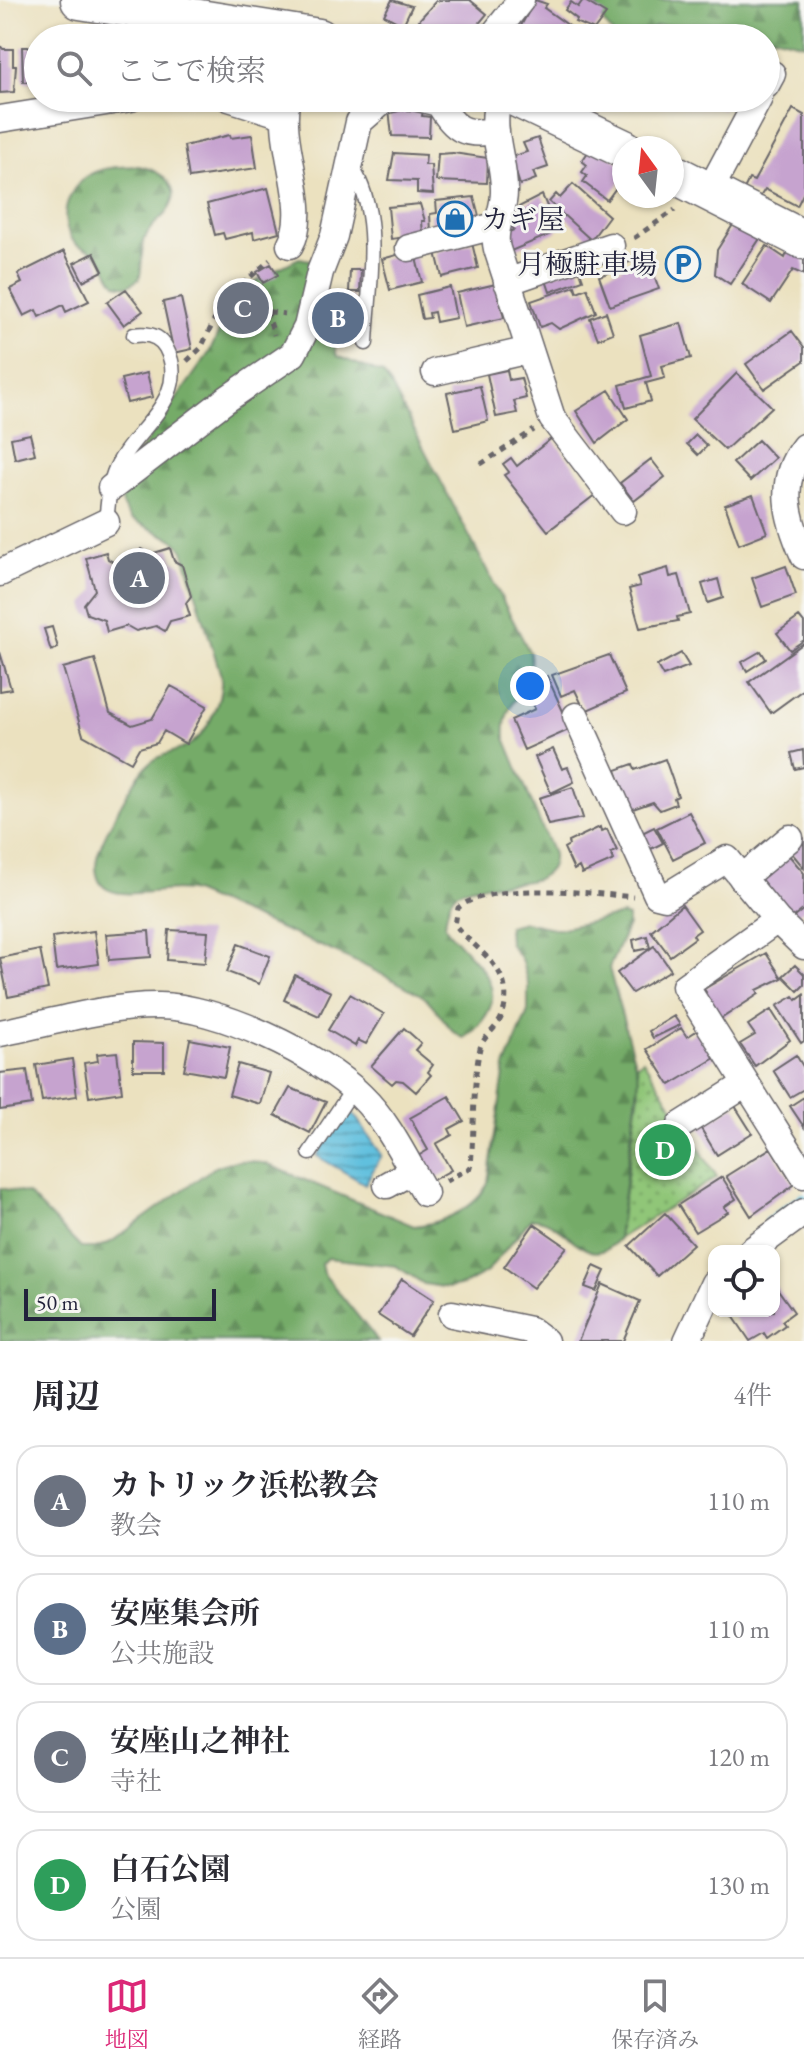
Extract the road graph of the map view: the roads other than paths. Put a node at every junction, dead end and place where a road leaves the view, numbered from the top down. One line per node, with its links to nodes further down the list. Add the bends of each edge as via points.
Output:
1 (80, 0): 3 (main road)
2 (521, 0): 4 (street)
3 (227, 24)
4 (502, 24)
5 (44, 112): 12 (street)
6 (286, 112): 20 (street, via 299,222)
7 (370, 112): 15 (street, via 359,122)
8 (444, 112): 13 (street, via 466,133)
9 (495, 112): 13 (street)
10 (546, 112): 14 (main road)
11 (752, 112): 17 (street)
12 (0, 119)
13 (496, 131): 18 (street, via 504,193)
14 (612, 143)
15 (351, 166): 25 (lane, via 365,191 371,220); 29 (street, via 307,327 293,354)
16 (684, 179): 17 (main road)
17 (709, 192): 19 (main road)
18 (496, 231): 22 (street, via 487,228); 23 (street)
19 (804, 240)
20 (290, 245)
21 (611, 246): 23 (street)
22 (409, 248)
23 (507, 282): 26 (street)
24 (134, 335): 29 (lane, via 162,342 172,374 169,392 122,459)
25 (366, 343)
26 (529, 350): 27 (street); 30 (street, via 552,418)
27 (435, 372)
28 (804, 447): 32 (street, via 785,484)
29 (111, 488): 31 (lane)
30 (623, 511)
31 (106, 522): 33 (street)
32 (804, 556)
33 (0, 573)
34 (576, 716): 36 (street, via 657,895 665,897 727,859)
35 (790, 838): 36 (street)
36 (742, 878): 37 (street)
37 (777, 920): 38 (street); 40 (street, via 685,986)
38 (804, 946)
39 (0, 1033): 41 (street, via 121,1009 179,1007 217,1016 301,1053)
40 (746, 1084): 42 (street); 44 (street)
41 (353, 1089): 43 (lane); 45 (street, via 379,1117 418,1182)
42 (681, 1125)
43 (310, 1153)
44 (804, 1175)
45 (387, 1185)
46 (804, 1212): 47 (street)
47 (759, 1245)
48 (708, 1296): 51 (street)
49 (452, 1314): 50 (street, via 530,1330)
50 (545, 1341)
51 (687, 1341)

